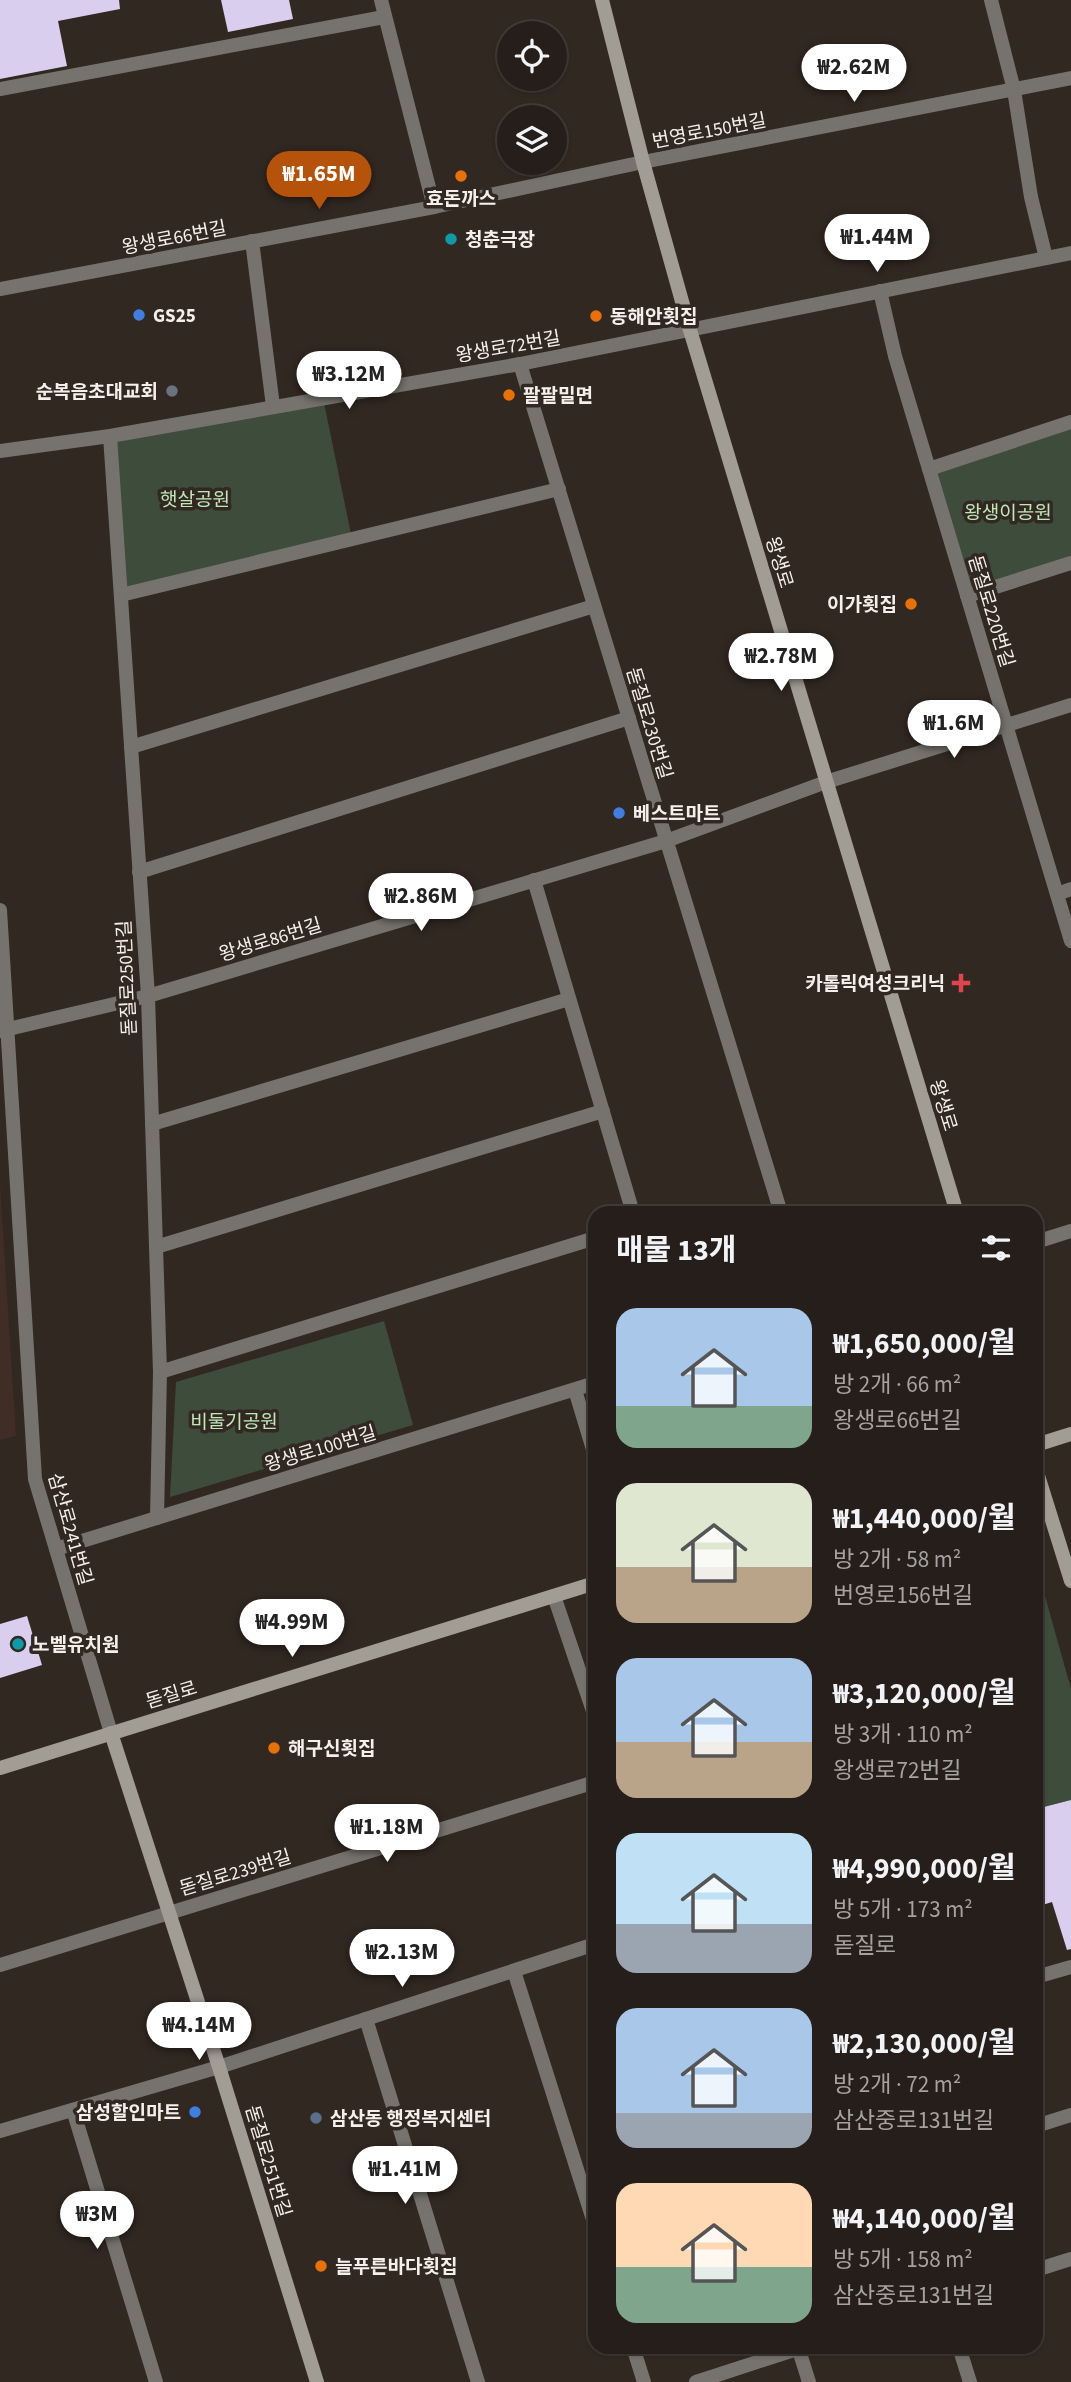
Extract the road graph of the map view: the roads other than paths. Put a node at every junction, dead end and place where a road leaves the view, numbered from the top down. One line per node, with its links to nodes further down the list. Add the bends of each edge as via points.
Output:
1 (381, 0): 4 (street)
2 (602, 0): 8 (main road, 왕생로)
3 (991, 0): 7 (street)
4 (384, 17): 6 (street); 9 (street)
5 (1071, 78): 7 (street, 번영로150번길)
6 (0, 89)
7 (1014, 90): 8 (street, 번영로150번길); 12 (street)
8 (643, 162): 9 (street, 왕생로66번길); 15 (main road, 왕생로)
9 (435, 207): 10 (street, 왕생로66번길)
10 (252, 241): 13 (street, 왕생로66번길); 17 (street)
11 (1071, 253): 12 (street, 왕생로72번길)
12 (1046, 258): 14 (street, 왕생로72번길)
13 (0, 289)
14 (880, 291): 15 (street, 왕생로72번길); 21 (street, 돋질로220번길)
15 (690, 330): 16 (street, 왕생로72번길); 31 (main road, 왕생로)
16 (520, 364): 17 (street, 왕생로72번길); 22 (street, 돋질로230번길)
17 (273, 406): 19 (street, 왕생로72번길)
18 (1071, 422): 21 (street)
19 (110, 436): 20 (street, 왕생로72번길); 24 (street, 돋질로250번길)
20 (0, 451)
21 (929, 468): 25 (street, 돋질로220번길)
22 (559, 489): 24 (street); 26 (street, 돋질로230번길)
23 (1071, 563): 25 (street)
24 (121, 596): 30 (street, 돋질로250번길)
25 (967, 596): 29 (street, 돋질로220번길)
26 (594, 606): 28 (street, 돋질로230번길); 30 (street)
27 (1071, 705): 29 (street, 왕생로86번길)
28 (629, 718): 32 (street, 돋질로230번길); 33 (street)
29 (1007, 726): 31 (street, 왕생로86번길); 35 (street, 돋질로220번길)
30 (131, 747): 33 (street, 돋질로250번길)
31 (826, 782): 32 (street, 왕생로86번길); 45 (main road, 왕생로)
32 (666, 841): 34 (street, 왕생로86번길); 44 (street, 돋질로230번길)
33 (139, 872): 38 (street, 돋질로250번길)
34 (534, 880): 38 (street, 왕생로86번길); 39 (street)
35 (1064, 891): 37 (street, 돋질로220번길)
36 (0, 910): 40 (street, 삼산로241번길)
37 (1071, 941)
38 (148, 996): 40 (street, 왕생로86번길); 42 (street, 돋질로250번길)
39 (569, 999): 41 (street); 42 (street)
40 (4, 1030): 58 (street, 삼산로241번길, via 35,1479)
41 (603, 1111): 43 (street); 49 (street)
42 (152, 1124): 49 (street, 돋질로250번길)
43 (631, 1206)
44 (779, 1206)
45 (955, 1206)
46 (1071, 1231): 48 (street)
47 (588, 1240): 50 (street)
48 (1043, 1240)
49 (156, 1247): 50 (street, 돋질로250번길)
50 (160, 1372): 57 (street, 돋질로250번길)
51 (588, 1385): 52 (street, 왕생로100번길)
52 (575, 1390): 53 (street); 57 (street, 왕생로100번길)
53 (588, 1433)
54 (1071, 1434): 55 (main road)
55 (1043, 1443)
56 (1043, 1491): 59 (main road)
57 (157, 1518): 58 (street, 왕생로100번길)
58 (56, 1549): 63 (street, 삼산로241번길)
59 (1071, 1581)
60 (588, 1585): 61 (main road, 돋질로)
61 (554, 1595): 62 (street); 63 (main road, 돋질로)
62 (588, 1696)
63 (111, 1733): 64 (main road, 돋질로); 66 (main road, 돋질로251번길)
64 (0, 1768)
65 (588, 1784): 66 (street, 돋질로239번길)
66 (168, 1913): 68 (street); 73 (main road, 돋질로251번길)
67 (588, 1946): 70 (street)
68 (0, 1965)
69 (1071, 1967): 71 (street)
70 (514, 1970): 72 (street); 78 (street)
71 (1043, 1975)
72 (366, 2019): 73 (street); 87 (street)
73 (219, 2067): 74 (street); 86 (main road, 돋질로251번길)
74 (73, 2110): 77 (street); 85 (street)
75 (1071, 2115): 76 (street)
76 (1043, 2124)
77 (0, 2130)
78 (588, 2204)
79 (1071, 2259): 80 (street)
80 (1043, 2268)
81 (635, 2354): 88 (street)
82 (779, 2354): 89 (street)
83 (802, 2354): 90 (street)
84 (961, 2354): 91 (street)
85 (156, 2382)
86 (317, 2382)
87 (478, 2382)
88 (644, 2382)
89 (696, 2382)
90 (809, 2382)
91 (970, 2382)

